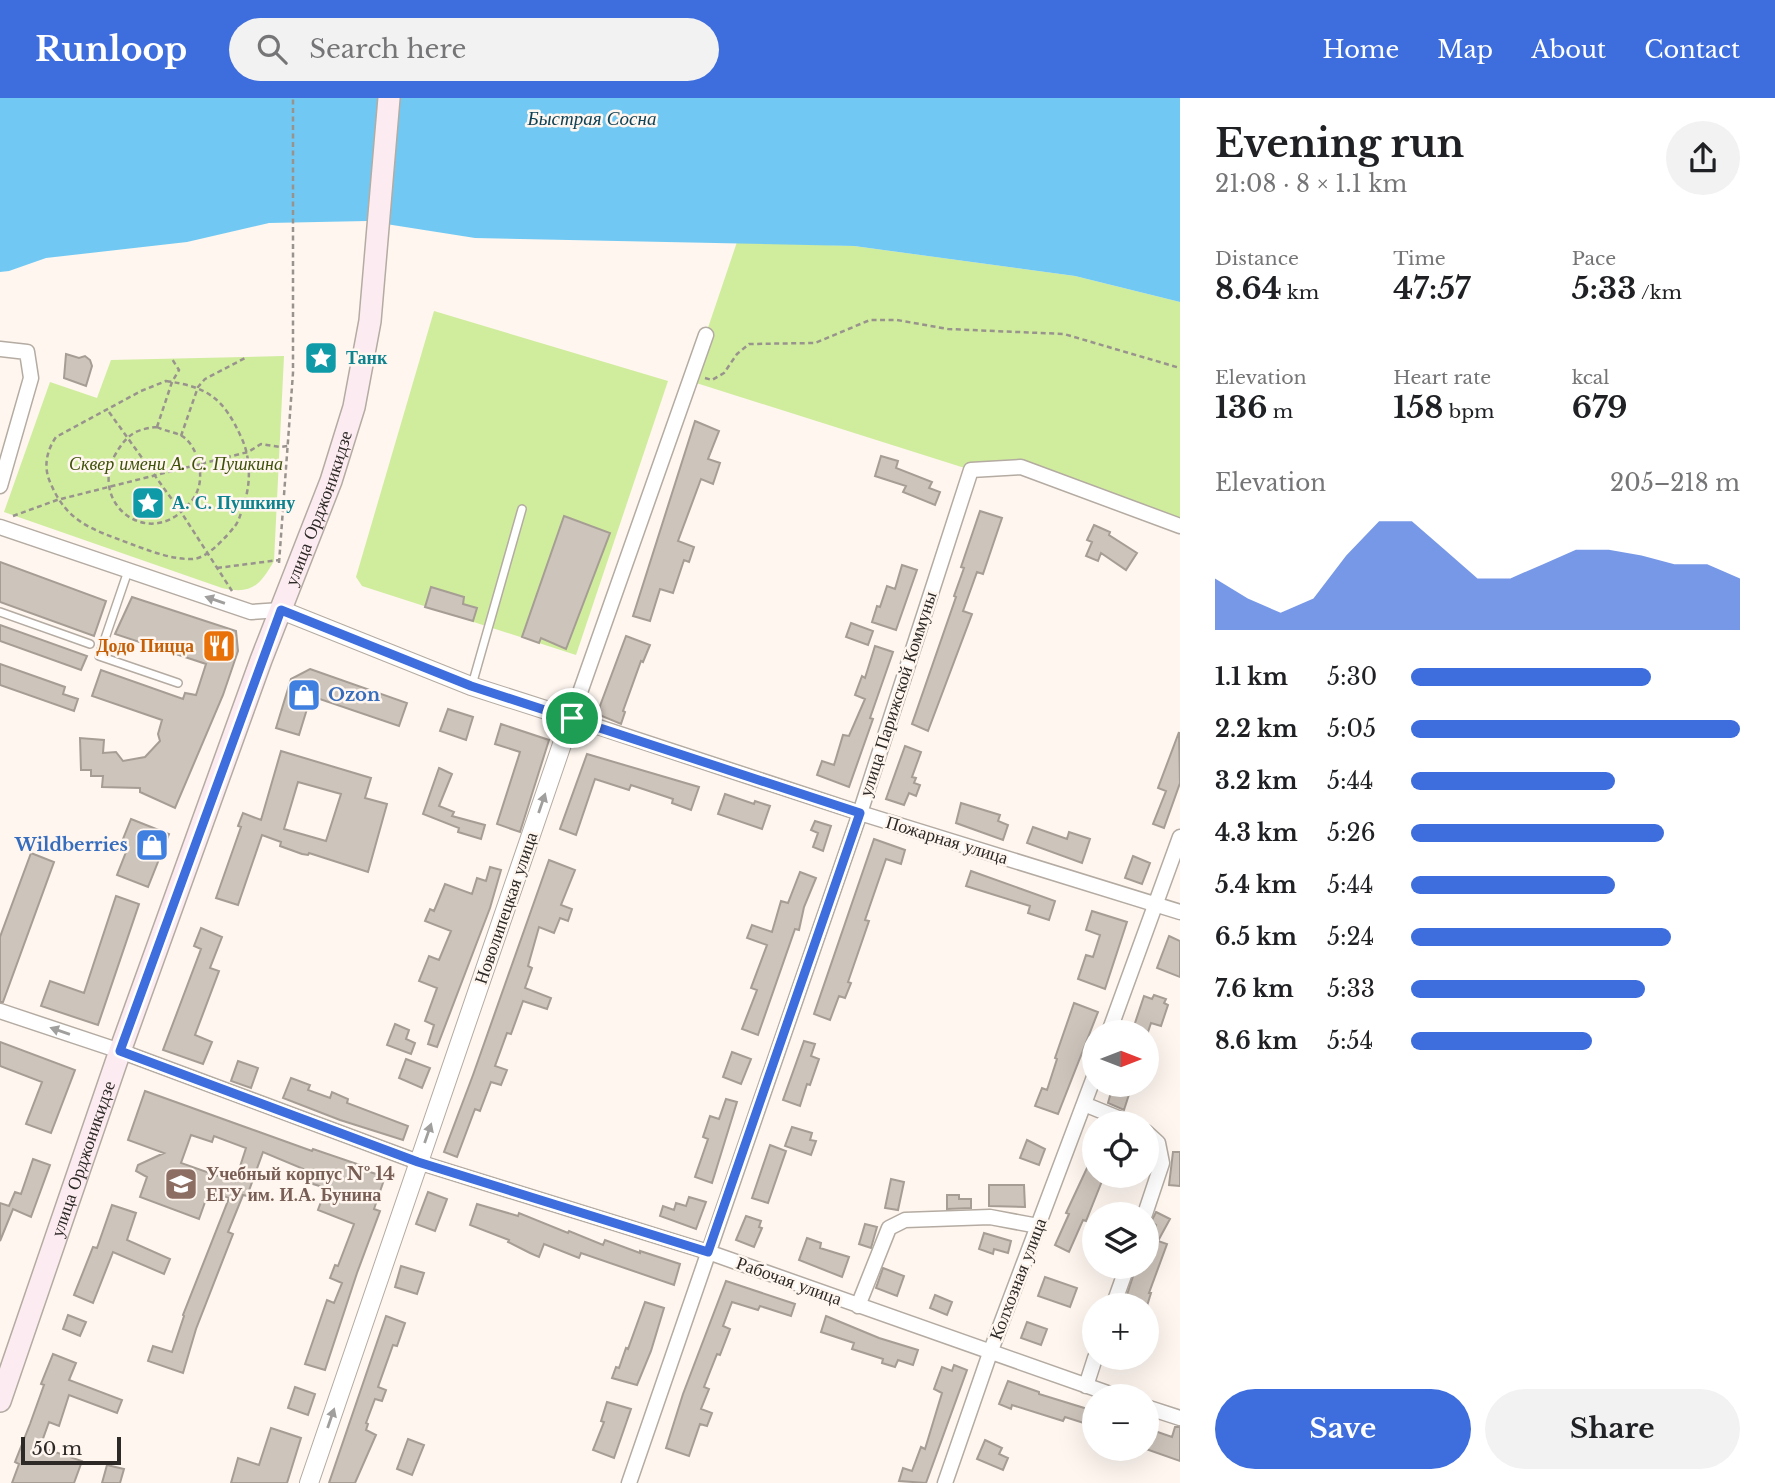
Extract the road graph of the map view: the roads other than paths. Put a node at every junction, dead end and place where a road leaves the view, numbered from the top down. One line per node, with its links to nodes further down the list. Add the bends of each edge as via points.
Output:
1 (389, 98): 9 (main road, улица Орджоникидзе, via 370,321 354,407)
2 (706, 335): 14 (street, Новолипецкая улица)
3 (0, 349): 4 (street, via 27,352 31,378)
4 (0, 486)
5 (522, 509): 13 (lane)
6 (4, 522): 8 (street)
7 (1180, 526): 15 (street, улица Парижской Коммуны, via 1021,467 971,470)
8 (128, 570): 9 (street, one-way to 8, via 251,612); 12 (lane, via 99,656)
9 (281, 610): 13 (street, Пожарная улица); 21 (main road, улица Орджоникидзе)
10 (0, 612): 11 (lane)
11 (90, 644)
12 (178, 683)
13 (471, 686): 14 (street, Пожарная улица)
14 (572, 718): 15 (street, Пожарная улица); 26 (street, Новолипецкая улица, one-way to 14)
15 (860, 813): 17 (street, Пожарная улица); 29 (street, улица Парижской Коммуны)
16 (1180, 836): 17 (street)
17 (1154, 904): 18 (street, Пожарная улица); 20 (street)
18 (1180, 912)
19 (0, 1011): 21 (street, one-way to 19)
20 (1113, 1020)
21 (120, 1051): 26 (street, Рабочая улица); 33 (main road, улица Орджоникидзе)
22 (1087, 1097): 23 (street, Колхозная улица)
23 (1084, 1104): 24 (street); 28 (street, Колхозная улица)
24 (1101, 1111)
25 (1159, 1148): 27 (street)
26 (418, 1162): 29 (street, Рабочая улица); 36 (street, Новолипецкая улица, one-way to 26)
27 (1159, 1172)
28 (1038, 1226): 30 (street, via 990,1217 905,1220 889,1228); 31 (street, Колхозная улица)
29 (708, 1252): 30 (street, Рабочая улица); 37 (street, улица Парижской Коммуны)
30 (858, 1306): 31 (street, Рабочая улица)
31 (990, 1353): 32 (street, Рабочая улица); 38 (street, Колхозная улица)
32 (1082, 1385)
33 (0, 1401)
34 (1159, 1411): 35 (street)
35 (1180, 1418)
36 (309, 1483)
37 (629, 1483)
38 (945, 1483)

